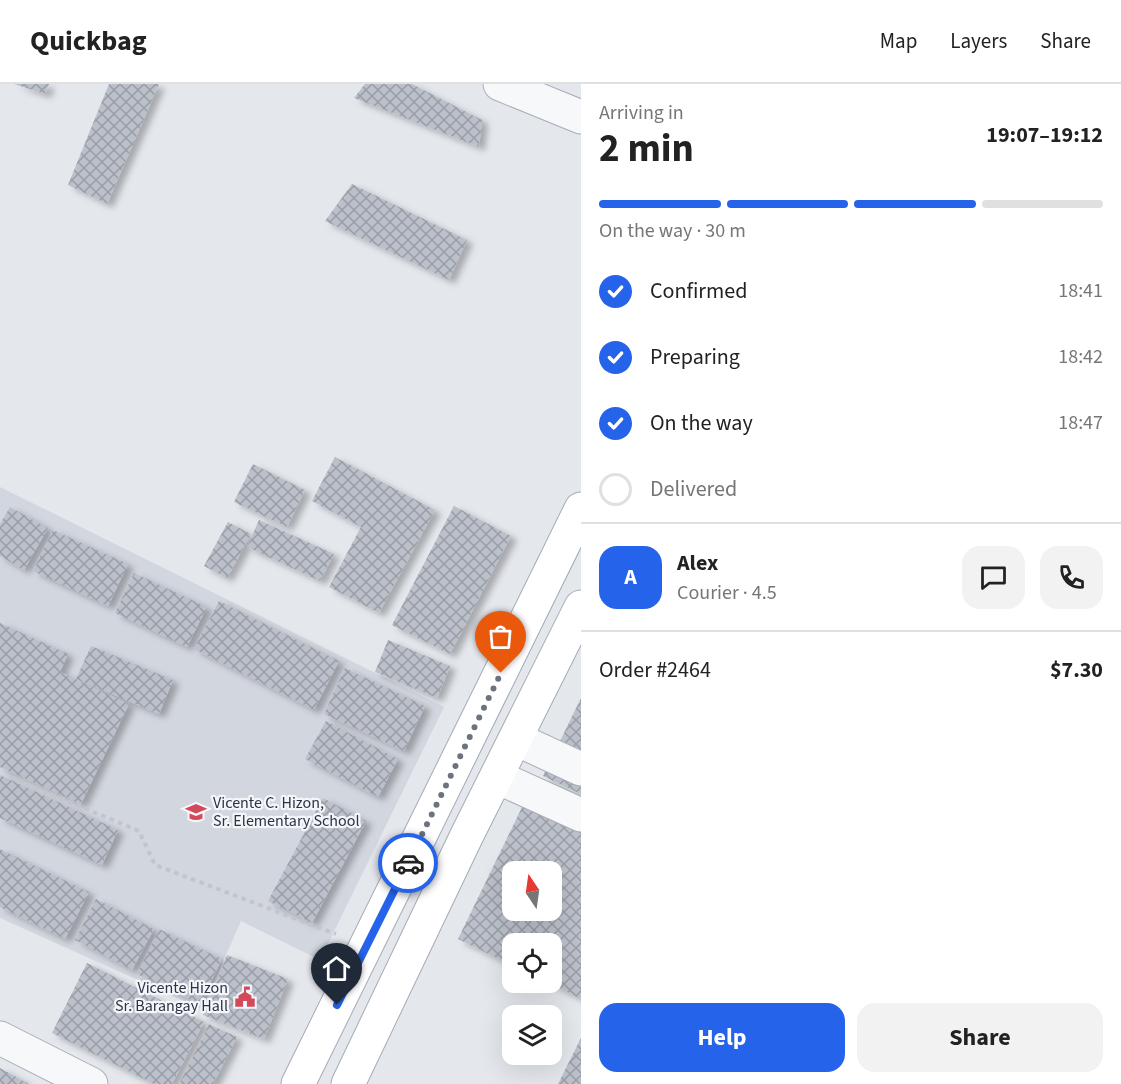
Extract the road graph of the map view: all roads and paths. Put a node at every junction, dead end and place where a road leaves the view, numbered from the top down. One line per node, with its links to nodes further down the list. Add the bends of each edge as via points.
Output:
1 (500, 84): 2 (street)
2 (581, 117)
3 (581, 509): 10 (main road)
4 (579, 617): 5 (main road)
5 (516, 739): 6 (street); 8 (main road)
6 (581, 769)
7 (10, 777): 10 (path, via 139,831 155,865)
8 (497, 777): 9 (street); 14 (main road)
9 (581, 815)
10 (367, 946): 13 (main road)
11 (0, 1038): 12 (street)
12 (91, 1084)
13 (298, 1084)
14 (348, 1084)

